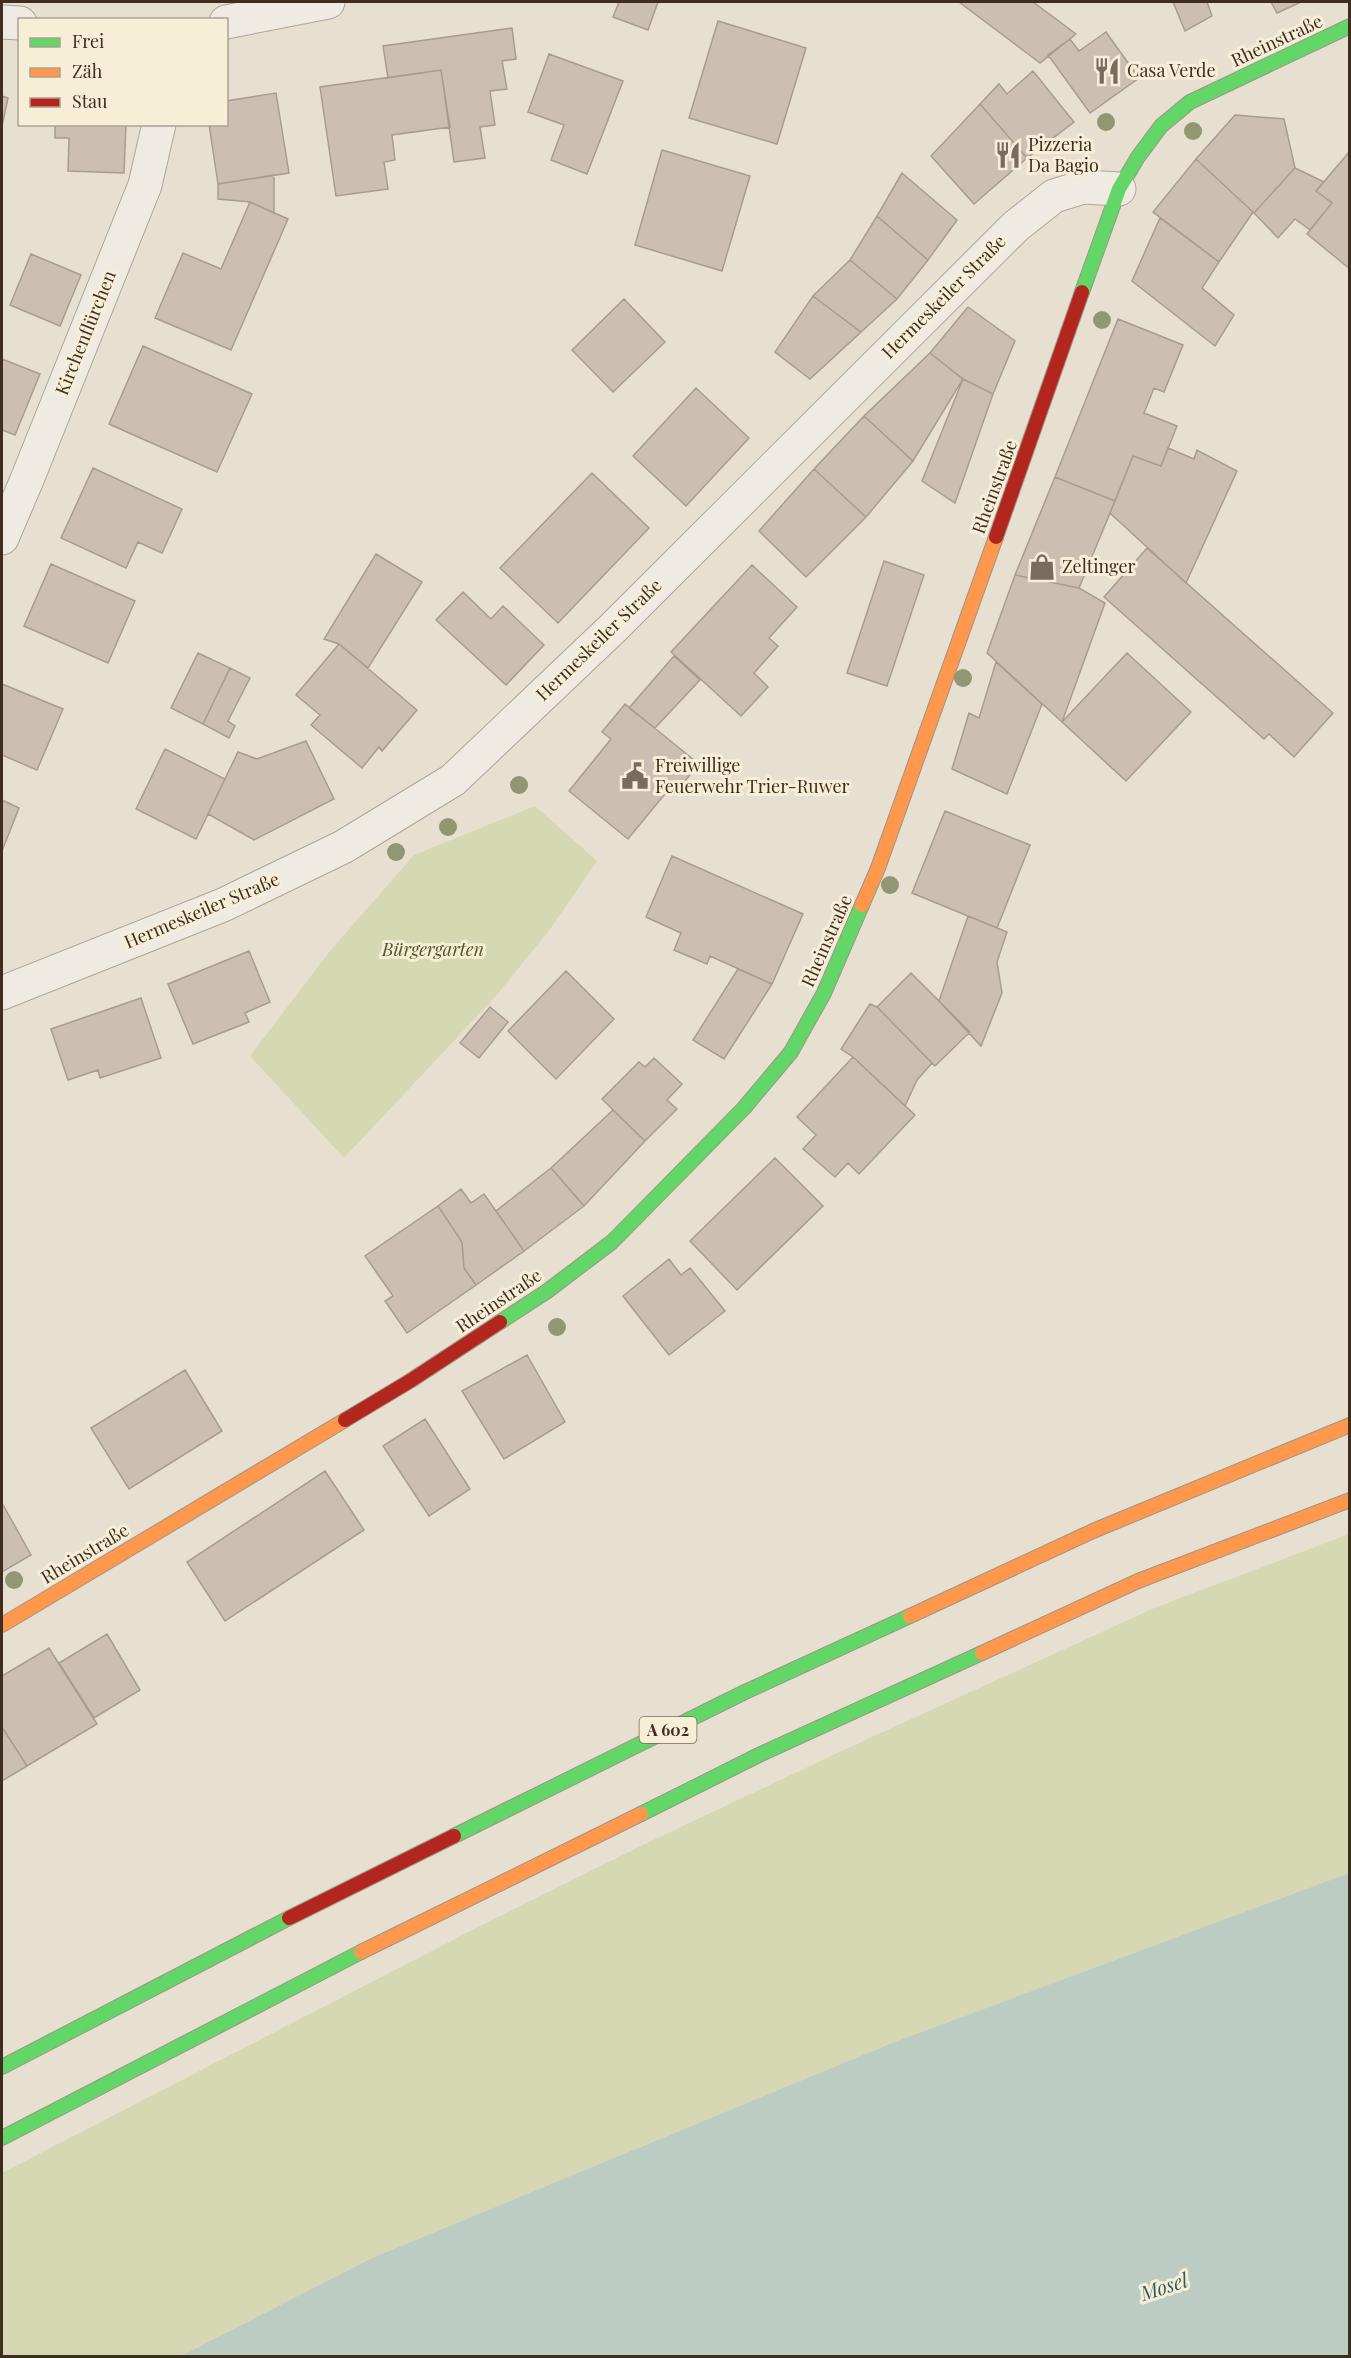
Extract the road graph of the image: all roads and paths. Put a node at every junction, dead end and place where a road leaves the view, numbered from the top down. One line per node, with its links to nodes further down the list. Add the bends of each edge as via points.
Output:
1 (328, 2): 3 (street)
2 (2, 22): 4 (street)
3 (228, 22)
4 (18, 23)
5 (1350, 26): 7 (main road, Rheinstraße, via 1190,102 1161,126)
6 (159, 126): 8 (street, Kirchenflürchen, via 145,185)
7 (1119, 189): 9 (street, Hermeskeiler Straße, via 1083,187 1054,196 1016,226 614,628 453,780 343,847 224,905); 12 (main road, Rheinstraße, via 879,868 824,993 791,1052 744,1108 612,1242 546,1292 410,1381)
8 (2, 538)
9 (2, 993)
10 (1350, 1425): 13 (main road, A 602, via 1093,1531 745,1692 348,1888)
11 (1350, 1500): 14 (main road, via 1138,1581 761,1754 366,1950)
12 (2, 1625)
13 (2, 2067)
14 (2, 2138)

